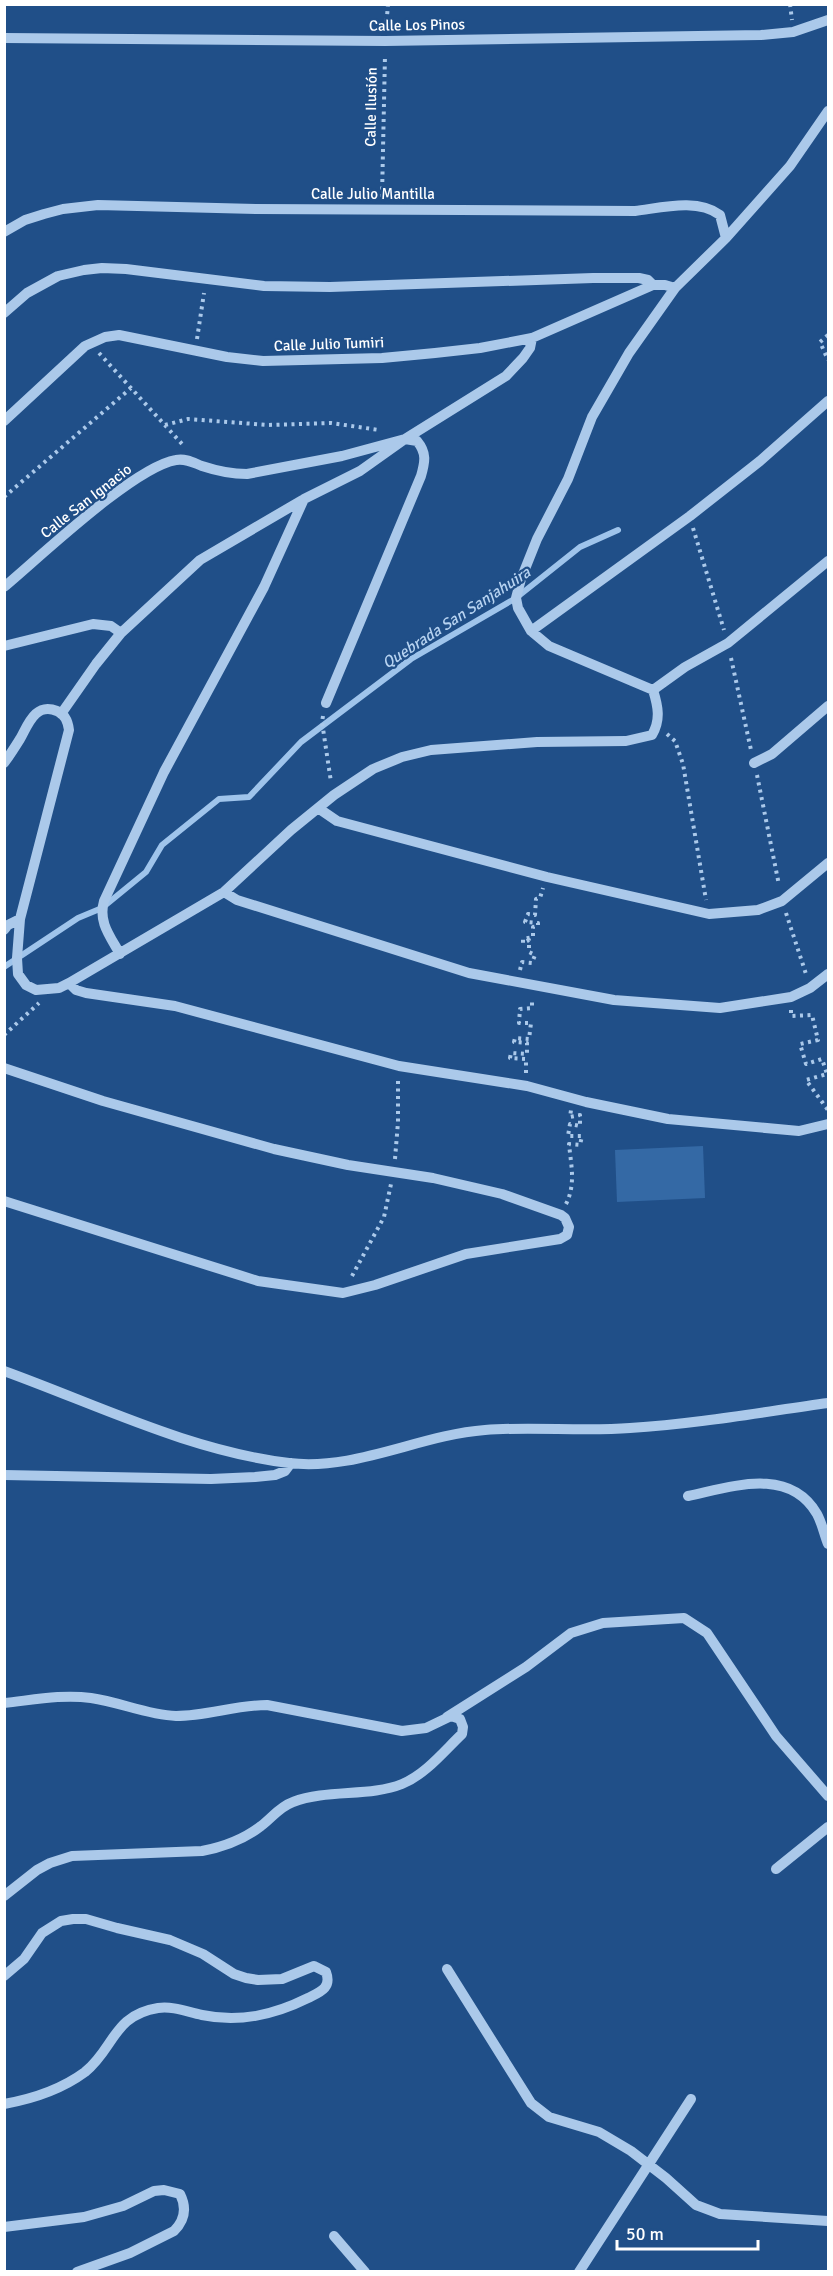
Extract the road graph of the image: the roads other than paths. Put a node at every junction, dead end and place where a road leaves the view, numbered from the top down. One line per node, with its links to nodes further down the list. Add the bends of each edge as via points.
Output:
1 (828, 20): 2 (street, Calle Los Pinos, via 793,32 761,35 385,41)
2 (4, 38)
3 (828, 111): 5 (street, via 790,166)
4 (4, 232): 5 (street, Calle Julio Mantilla, via 25,220 84,206 635,211 696,206 720,215)
5 (726, 238): 7 (street)
6 (653, 285): 7 (street); 8 (street, via 648,280 627,278 264,286 126,269 84,270 58,276 27,293); 9 (street, Calle Julio Tumiri)
7 (675, 288): 16 (street, via 628,353 592,417 568,479 537,539 516,598)
8 (4, 313)
9 (532, 338): 11 (street, Calle Julio Tumiri, via 480,348 382,358 263,361 119,335 105,337 85,346); 12 (street, via 530,348 506,376)
10 (828, 401): 16 (street, via 690,516)
11 (4, 421)
12 (405, 439): 13 (street, via 360,471); 15 (street, Calle San Ignacio, via 259,473 234,474 176,460 129,483); 20 (street, via 417,441 423,447 426,459 422,476)
13 (304, 499): 17 (street, via 200,560); 30 (street, via 264,586 164,772 104,901 103,922)
14 (828, 561): 19 (street, via 728,643)
15 (4, 587)
16 (531, 631): 19 (street, via 549,646)
17 (121, 633): 18 (street, via 111,626 93,624); 22 (street)
18 (4, 646)
19 (653, 690): 25 (street, via 658,704 657,726 652,735 626,741 537,742 431,750 373,770)
20 (326, 703)
21 (828, 706): 24 (street, via 772,754)
22 (62, 714): 23 (street, via 45,709 32,716); 28 (street, via 69,730)
23 (4, 763)
24 (754, 763)
25 (318, 808): 26 (street, via 348,824 547,877 709,914 758,910 782,901); 27 (street)
26 (828, 863)
27 (224, 892): 30 (street); 31 (street, via 237,900 469,973 614,1000 720,1008 791,998)
28 (20, 919): 29 (street); 32 (street, via 16,958 18,974 26,985 46,990)
29 (4, 930)
30 (120, 954): 32 (street)
31 (828, 974)
32 (69, 983): 34 (street, via 86,993 174,1006 399,1066 527,1086 668,1119 799,1131)
33 (4, 1068): 35 (street, via 103,1101 274,1149 502,1194 561,1215 569,1227 567,1235 560,1239 466,1254 343,1293 258,1281)
34 (828, 1124)
35 (4, 1202)
36 (4, 1371): 38 (street, via 173,1435 234,1454)
37 (828, 1403): 38 (street, via 630,1428 484,1430 337,1461)
38 (291, 1463): 39 (street, via 275,1475 222,1479)
39 (4, 1475)
40 (688, 1496): 41 (street, via 754,1482 786,1488 812,1507)
41 (828, 1544)
42 (4, 1703): 43 (street, via 74,1697 178,1716 267,1705 402,1731 426,1728)
43 (447, 1717): 44 (street, via 571,1633 603,1623 684,1618 707,1633 776,1736); 47 (street, via 460,1719 462,1734 418,1775 401,1784 291,1803 249,1834 219,1848 60,1859 37,1870)
44 (828, 1796)
45 (828, 1827): 46 (street)
46 (776, 1869)
47 (4, 1896)
48 (447, 1969): 52 (street, via 531,2103 549,2117 599,2132)
49 (4, 1976): 51 (street, via 51,1926 86,1919 170,1940 246,1978 282,1979 314,1966 326,1972 328,1981 324,1990 263,2015 219,2018 171,2008 138,2014 122,2024 86,2071 34,2097)
50 (690, 2099): 52 (street)
51 (4, 2104)
52 (648, 2164): 53 (street, via 696,2205 720,2214); 58 (street)
53 (828, 2222)
54 (4, 2227): 56 (street, via 84,2217 123,2206 154,2191 180,2194 185,2210 174,2231 130,2253)
55 (334, 2236): 57 (street)
56 (77, 2271)
57 (365, 2271)
58 (579, 2271)

